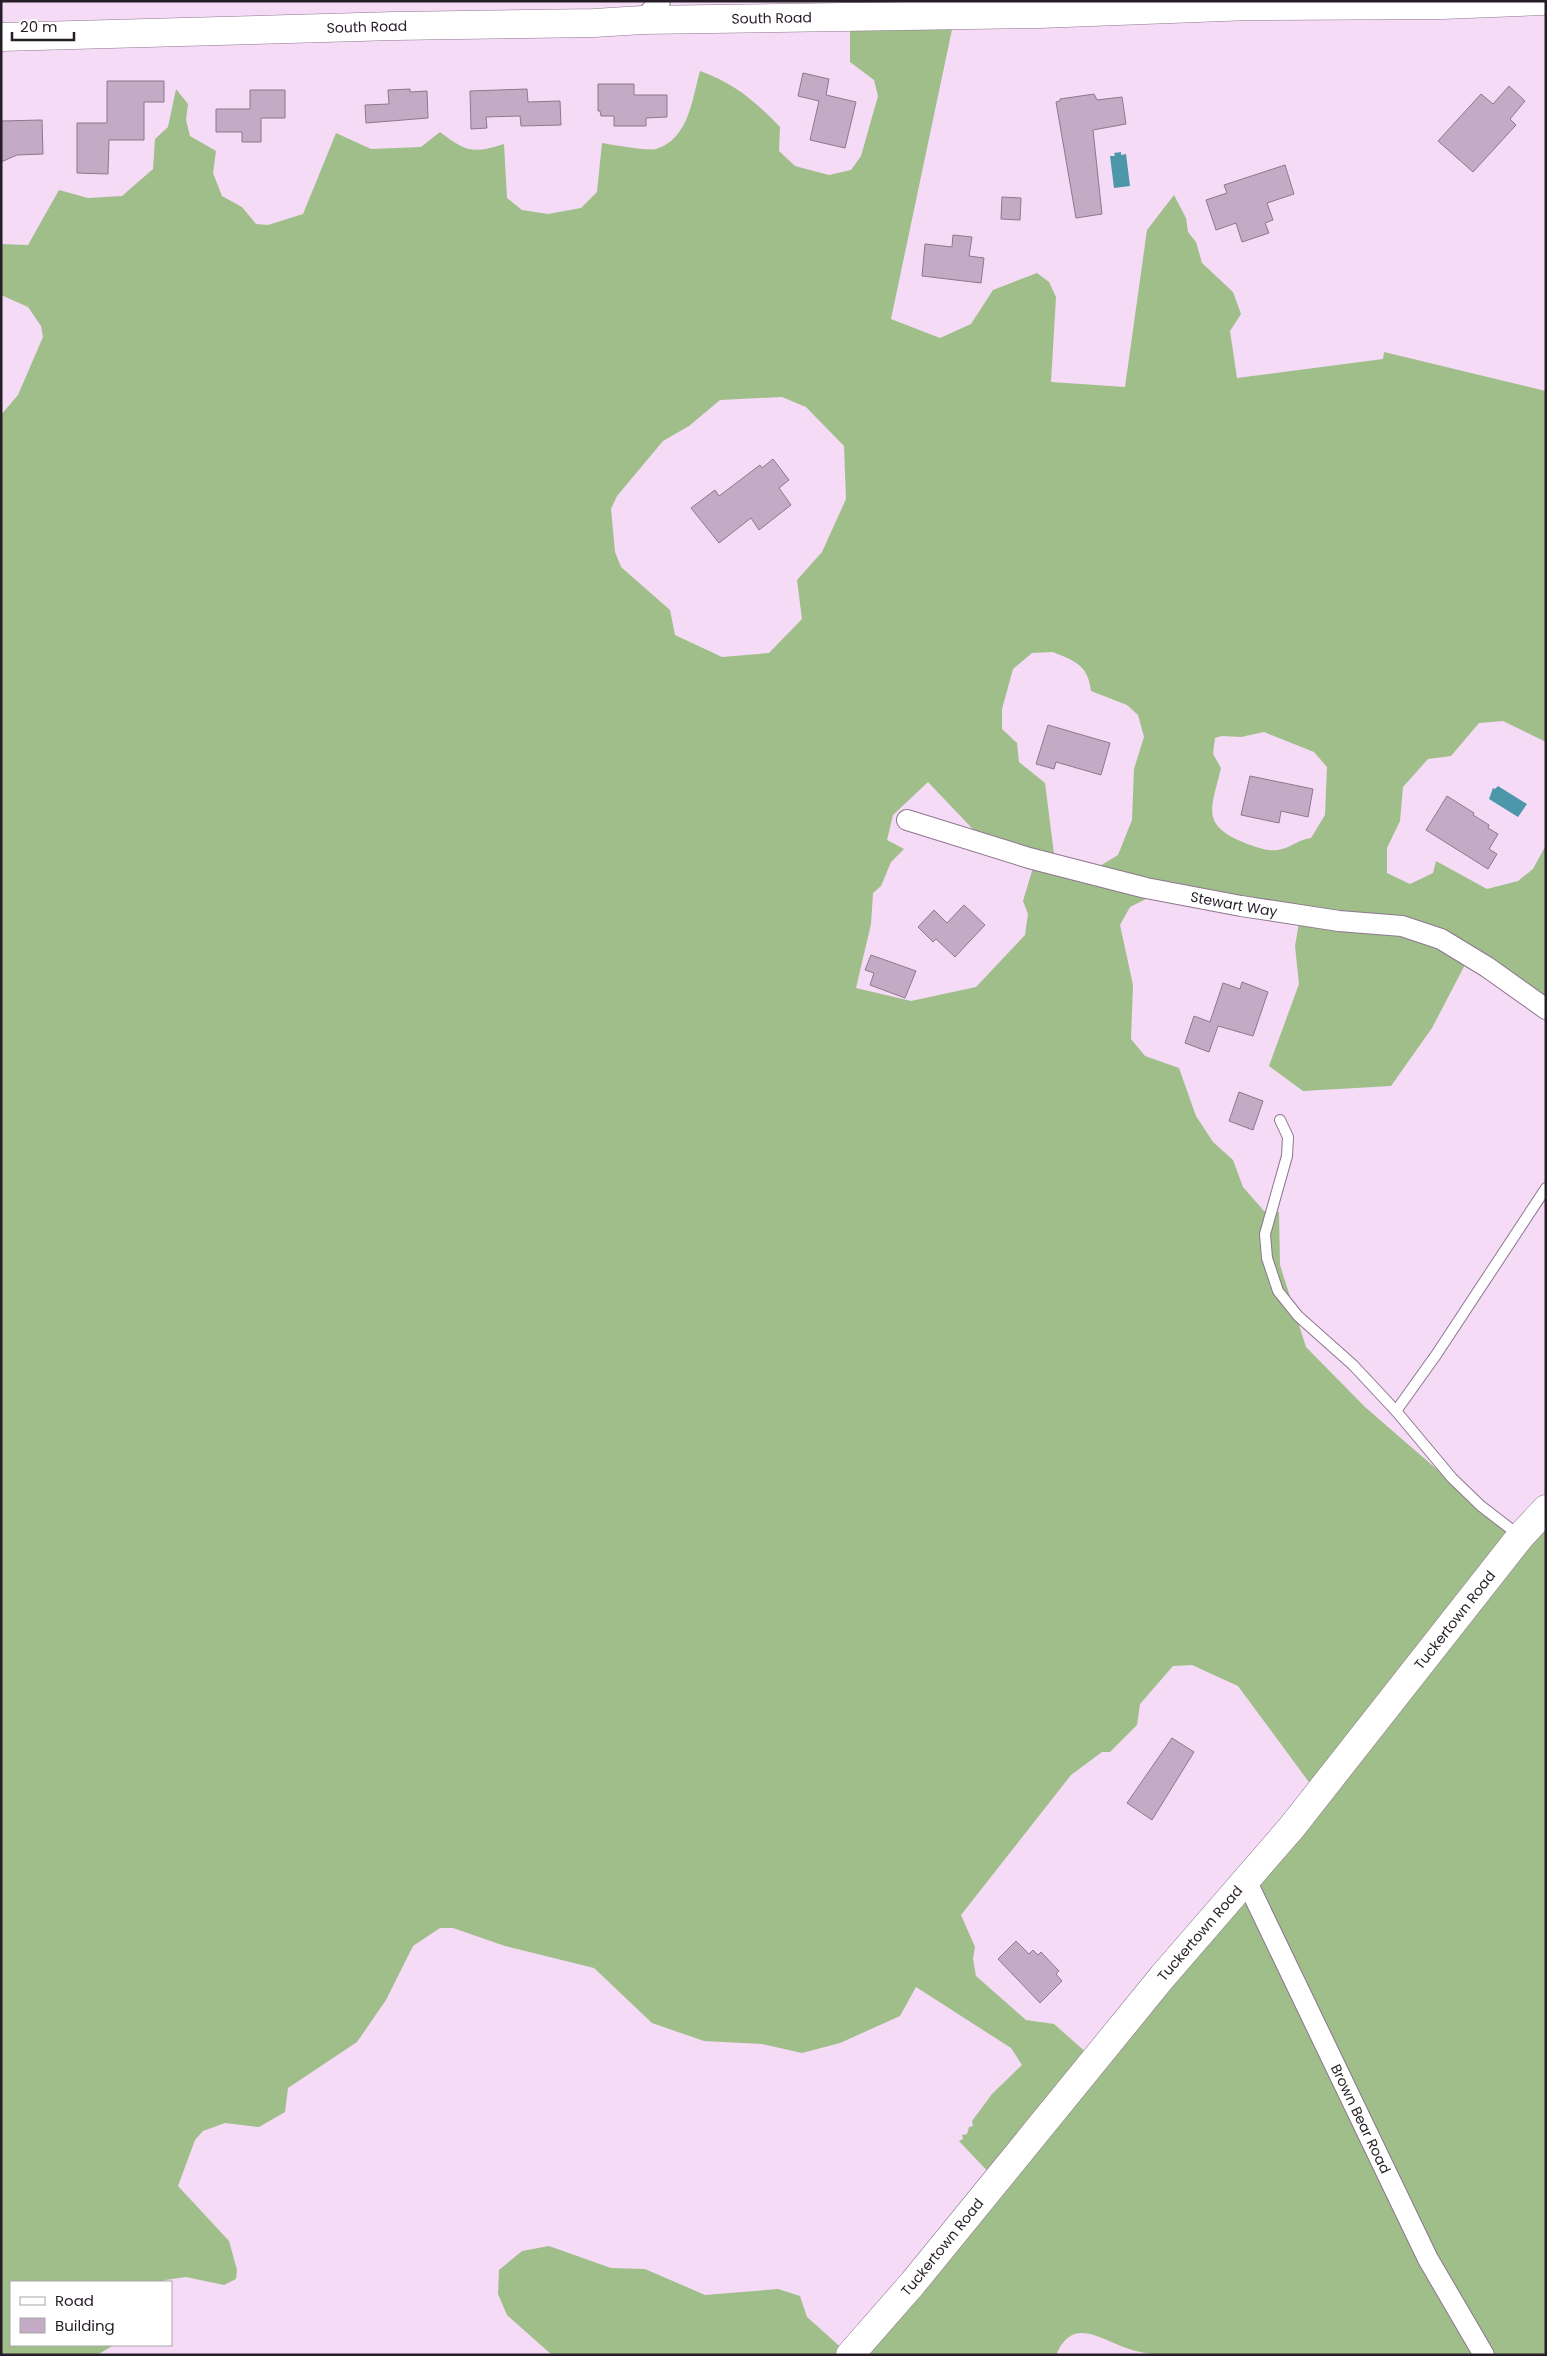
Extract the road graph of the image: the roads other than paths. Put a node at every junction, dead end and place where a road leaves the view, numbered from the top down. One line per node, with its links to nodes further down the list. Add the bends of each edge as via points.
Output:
1 (1542, 1): 2 (street, South Road, via 1250,6 1040,14)
2 (651, 11): 3 (street, South Road, via 594,23)
3 (1, 37)
4 (907, 820): 5 (street, Stewart Way, via 1029,858 1146,888 1319,918 1402,926 1441,939)
5 (1546, 1009)
6 (1280, 1120): 8 (lane, via 1288,1137 1287,1156 1265,1234 1267,1258 1278,1291 1298,1316 1353,1365)
7 (1546, 1188): 8 (lane)
8 (1396, 1411): 10 (lane, via 1452,1478)
9 (1546, 1509): 10 (street, Tuckertown Road)
10 (1520, 1537): 11 (street, Tuckertown Road, via 1292,1827)
11 (1246, 1880): 12 (street, Tuckertown Road); 13 (street, Brown Bear Road, via 1428,2260)
12 (850, 2355)
13 (1484, 2355)

